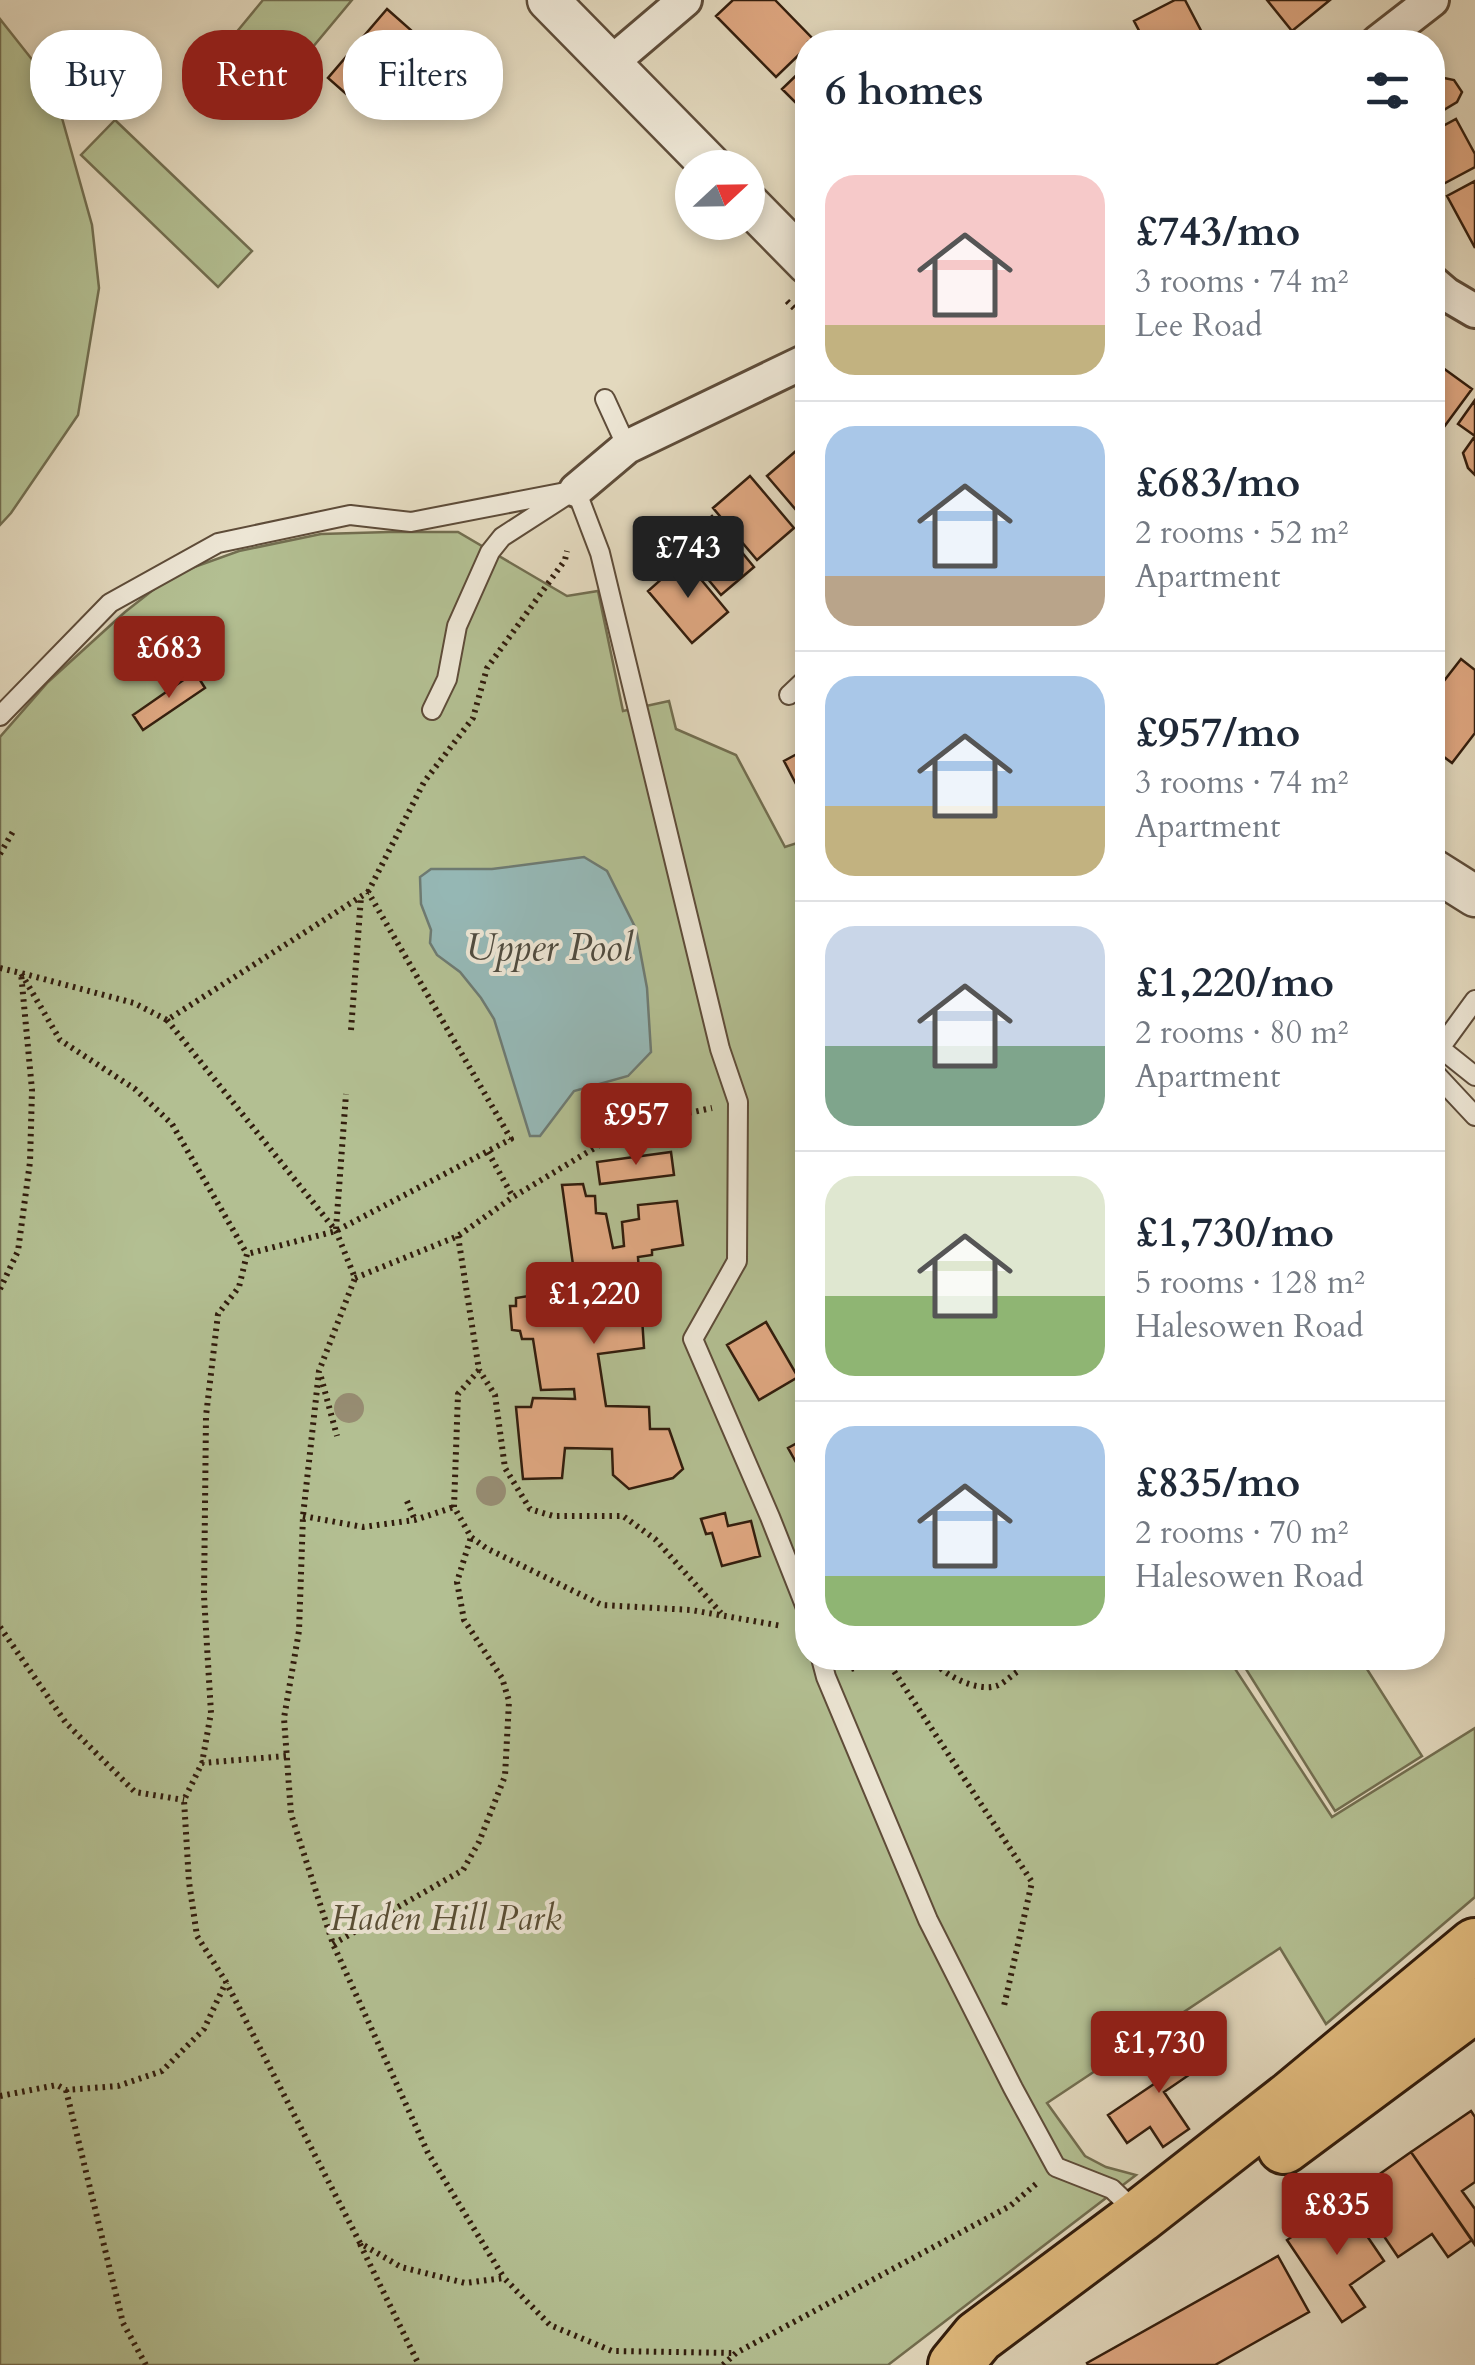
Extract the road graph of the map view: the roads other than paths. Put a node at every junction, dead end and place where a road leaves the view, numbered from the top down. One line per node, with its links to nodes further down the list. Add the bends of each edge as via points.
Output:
1 (548, 0): 5 (street)
2 (685, 0): 5 (street)
3 (1432, 0): 4 (street)
4 (1393, 30)
5 (611, 63): 6 (street)
6 (696, 150)
7 (765, 220): 8 (street)
8 (795, 251)
9 (1445, 293): 10 (street)
10 (1475, 310)
11 (795, 366): 13 (street)
12 (605, 399): 13 (lane)
13 (627, 447): 14 (street)
14 (576, 490): 17 (lane, via 502,537 490,552 457,626 448,679); 18 (lane, via 411,522 350,515 218,543 110,604); 27 (lane, via 600,554 738,1102 737,1261 694,1339)
15 (795, 689): 16 (lane)
16 (789, 694)
17 (432, 710)
18 (0, 716)
19 (1445, 877): 20 (street)
20 (1475, 896)
21 (1475, 1000): 22 (lane)
22 (1445, 1042)
23 (1445, 1059): 24 (lane)
24 (1475, 1076)
25 (1445, 1084): 26 (lane)
26 (1475, 1116)
27 (795, 1580)
28 (824, 1670): 31 (lane, via 928,1920 1056,2167 1112,2189)
29 (1475, 1945): 31 (main road)
30 (1475, 2005): 33 (main road)
31 (1140, 2216): 32 (main road, via 978,2337)
32 (955, 2365)
33 (998, 2365)

